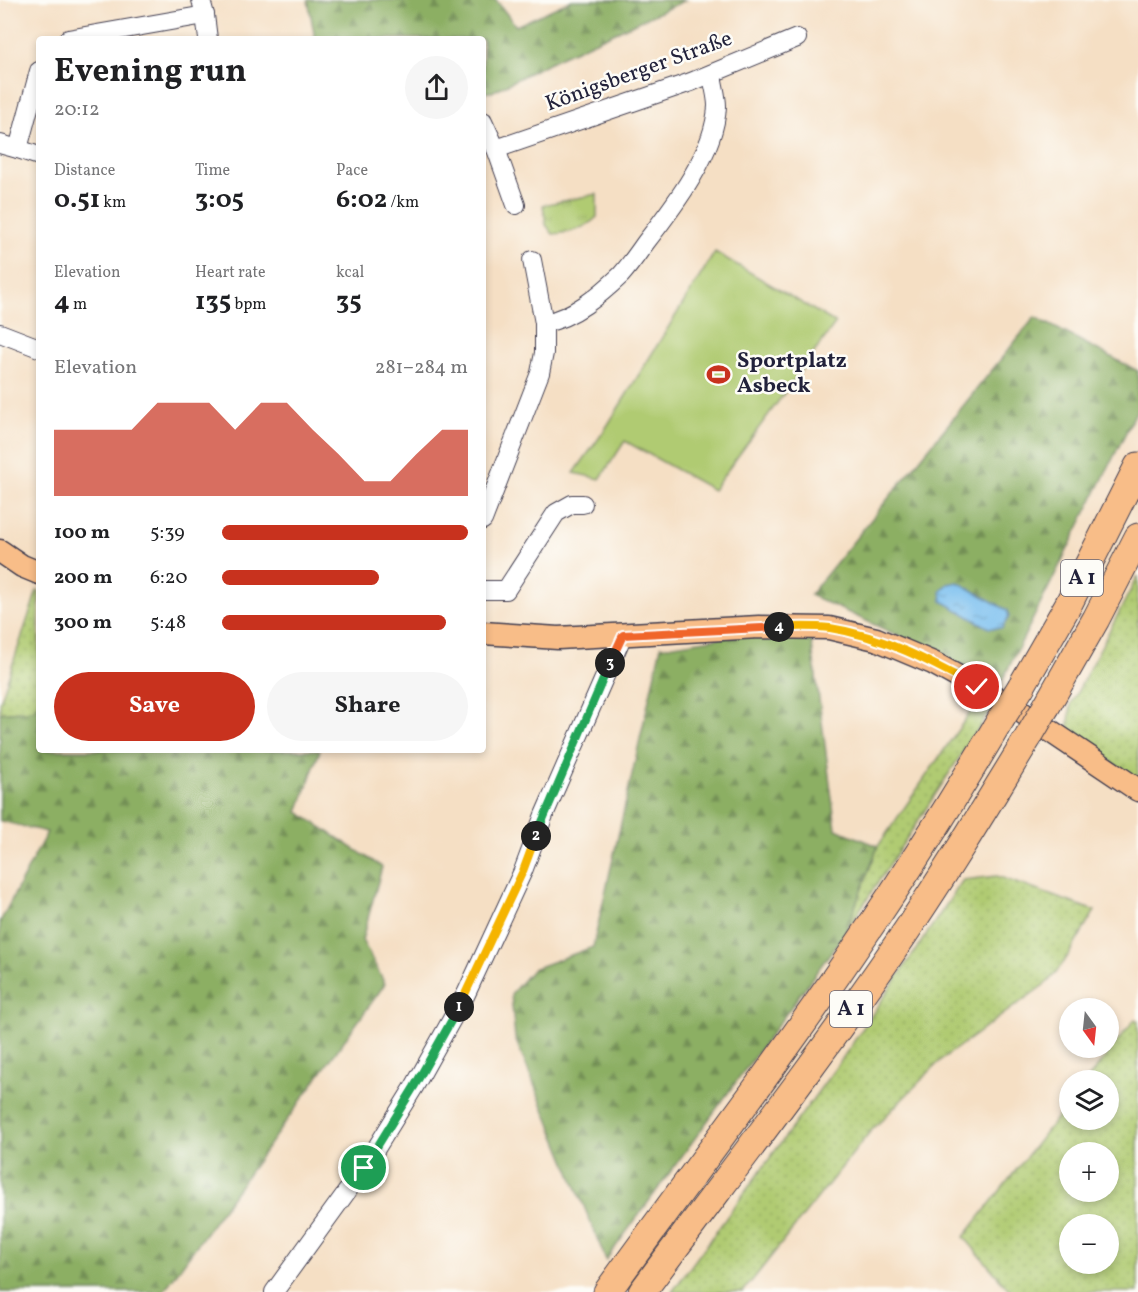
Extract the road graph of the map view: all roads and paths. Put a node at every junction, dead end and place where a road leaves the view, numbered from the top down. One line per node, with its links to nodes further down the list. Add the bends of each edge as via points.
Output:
1 (203, 8): 2 (street); 3 (street)
2 (81, 36)
3 (208, 36)
4 (797, 38): 5 (street, Königsberger Straße)
5 (712, 74): 9 (street, Königsberger Straße); 13 (street, via 717,105 711,136 675,206 622,274 576,310)
6 (36, 79): 8 (street)
7 (486, 128): 9 (street)
8 (9, 147): 10 (street)
9 (495, 148): 11 (street)
10 (36, 155)
11 (516, 204)
12 (532, 260): 13 (street)
13 (544, 323): 18 (street, via 540,373)
14 (0, 333): 15 (street)
15 (36, 347)
16 (1138, 466): 27 (highway, A 1, bridge, via 1068,605 944,814 865,935)
17 (583, 504): 22 (street, via 572,504 556,513 506,591)
18 (486, 512)
19 (1138, 537): 28 (highway, A 1, bridge, via 1046,707 947,870 790,1094)
20 (0, 551): 21 (main road)
21 (36, 572)
22 (486, 590)
23 (486, 633): 24 (main road, via 558,638)
24 (623, 635): 25 (main road, via 759,627 830,628 876,639 933,663 1022,712); 26 (street, via 466,994 364,1168)
25 (1138, 790)
26 (274, 1292)
27 (607, 1292)
28 (642, 1292)

